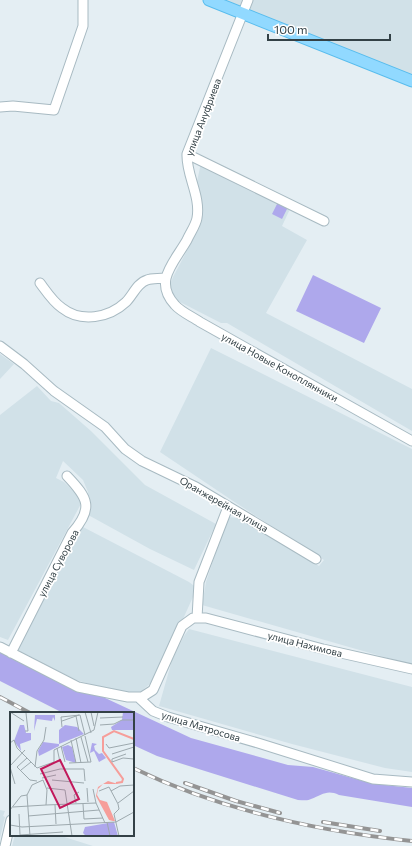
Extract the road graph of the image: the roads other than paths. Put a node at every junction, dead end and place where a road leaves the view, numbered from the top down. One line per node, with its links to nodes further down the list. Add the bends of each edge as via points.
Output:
1 (83, 0): 6 (street, via 83,26 54,110)
2 (209, 0): 4 (main road)
3 (248, 0): 4 (street, улица Ануфриева)
4 (243, 13): 5 (main road); 7 (street, улица Ануфриева)
5 (412, 81)
6 (0, 107)
7 (187, 154): 8 (street); 9 (street, улица Ануфриева, via 186,166 197,206 197,218)
8 (324, 221)
9 (165, 278): 10 (street, via 146,280 113,313 93,318 74,315 62,308); 12 (street, улица Новые Коноплянники, via 165,291 176,306 200,322)
10 (40, 283)
11 (0, 346): 14 (street, Оранжерейная улица, via 54,391 105,427 125,449 142,461 196,487)
12 (412, 441)
13 (67, 476): 18 (street, улица Суворова, via 80,489 86,502 85,514 72,533)
14 (228, 507): 15 (street, Оранжерейная улица); 16 (street, via 199,582)
15 (316, 559)
16 (198, 618): 19 (street, улица Нахимова); 20 (street, via 193,618 182,626 153,690)
17 (0, 647): 18 (street)
18 (11, 653): 20 (street, via 78,686)
19 (412, 669)
20 (138, 697): 21 (street, улица Матросова, via 153,711 168,717 373,779)
21 (412, 782)
22 (10, 824): 23 (street)
23 (5, 846)

